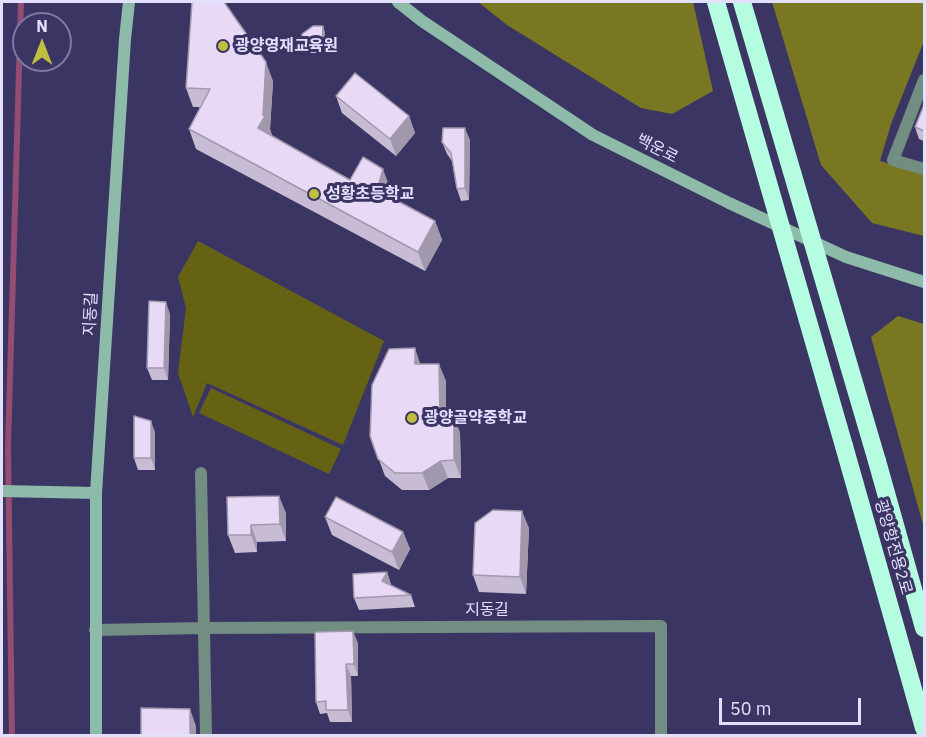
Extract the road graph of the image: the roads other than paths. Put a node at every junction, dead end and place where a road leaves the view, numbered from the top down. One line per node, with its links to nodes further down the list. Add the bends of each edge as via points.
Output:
1 (129, 2): 10 (street, 지동길)
2 (398, 2): 7 (street, 백운로, via 593,135 846,257)
3 (716, 2): 14 (highway, 광양항전용2로, bridge)
4 (742, 2): 12 (highway, 광양항전용2로, bridge)
5 (924, 80): 6 (street, via 893,160)
6 (924, 169)
7 (924, 282)
8 (201, 473): 11 (street)
9 (2, 491): 10 (street)
10 (96, 493): 13 (street, 지동길)
11 (205, 628): 13 (street, 지동길); 16 (street); 17 (street, 지동길, via 661,626)
12 (924, 628)
13 (95, 630): 15 (street, 지동길)
14 (924, 728)
15 (96, 735)
16 (206, 735)
17 (661, 735)

